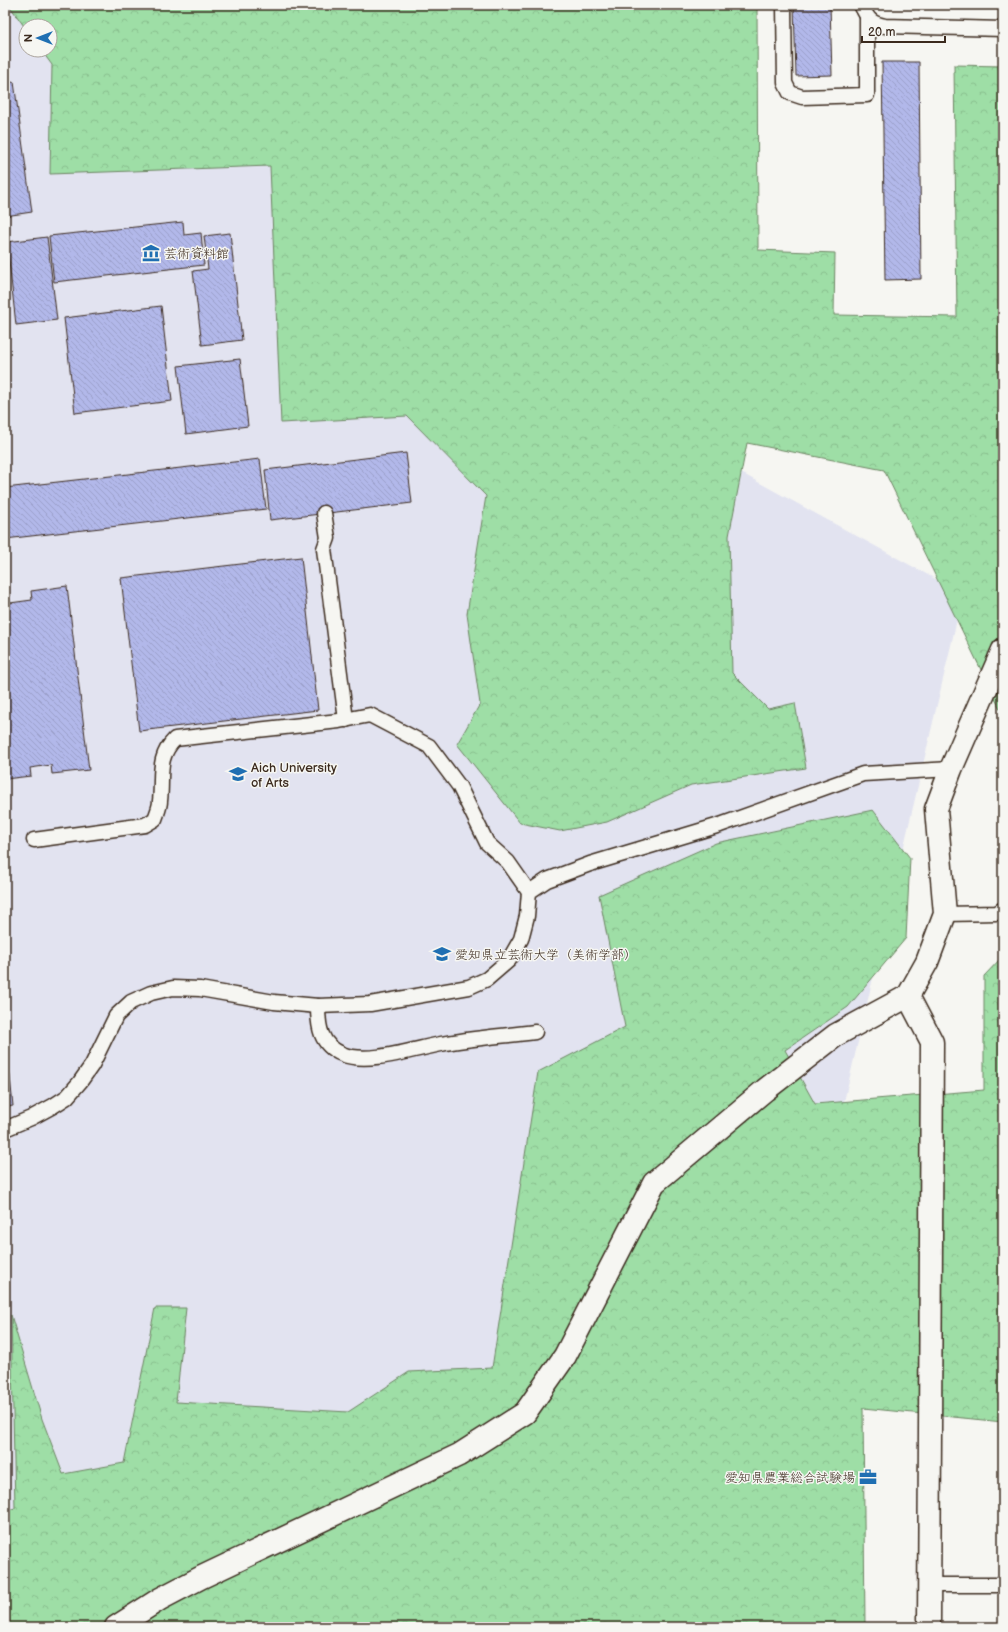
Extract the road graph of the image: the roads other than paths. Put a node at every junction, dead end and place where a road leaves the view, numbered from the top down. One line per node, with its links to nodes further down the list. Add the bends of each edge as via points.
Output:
1 (784, 5): 2 (lane, via 785,83 790,93 802,97 868,95)
2 (864, 11): 3 (lane, via 875,24 885,26)
3 (1003, 29)
4 (324, 514): 6 (lane, via 328,538 324,549)
5 (1003, 650): 7 (street)
6 (346, 720): 8 (lane, via 175,739 167,747 162,760 160,802 155,819 145,825); 9 (lane, via 370,715 429,746 459,786 487,842 508,862)
7 (951, 769): 9 (lane, via 863,774 720,825 590,864 547,880); 11 (street, via 936,809)
8 (34, 840)
9 (529, 892): 13 (lane, via 527,916 521,939 509,960 487,979 469,987 370,1004)
10 (1003, 909): 11 (lane, via 997,913)
11 (945, 914): 12 (street, via 927,962)
12 (908, 996): 16 (street, via 932,1042); 18 (street, via 836,1035 765,1090 654,1183 565,1356 525,1413 458,1455 202,1577 160,1599)
13 (318, 1006): 14 (lane, via 320,1034 330,1047 354,1057 377,1057 442,1044); 15 (lane, via 274,1002 200,989 173,988 151,993 131,1002 116,1016 92,1065 67,1097 31,1118)
14 (535, 1032)
15 (5, 1129)
16 (929, 1585): 17 (lane); 19 (street)
17 (1003, 1585)
18 (116, 1627)
19 (929, 1627)

